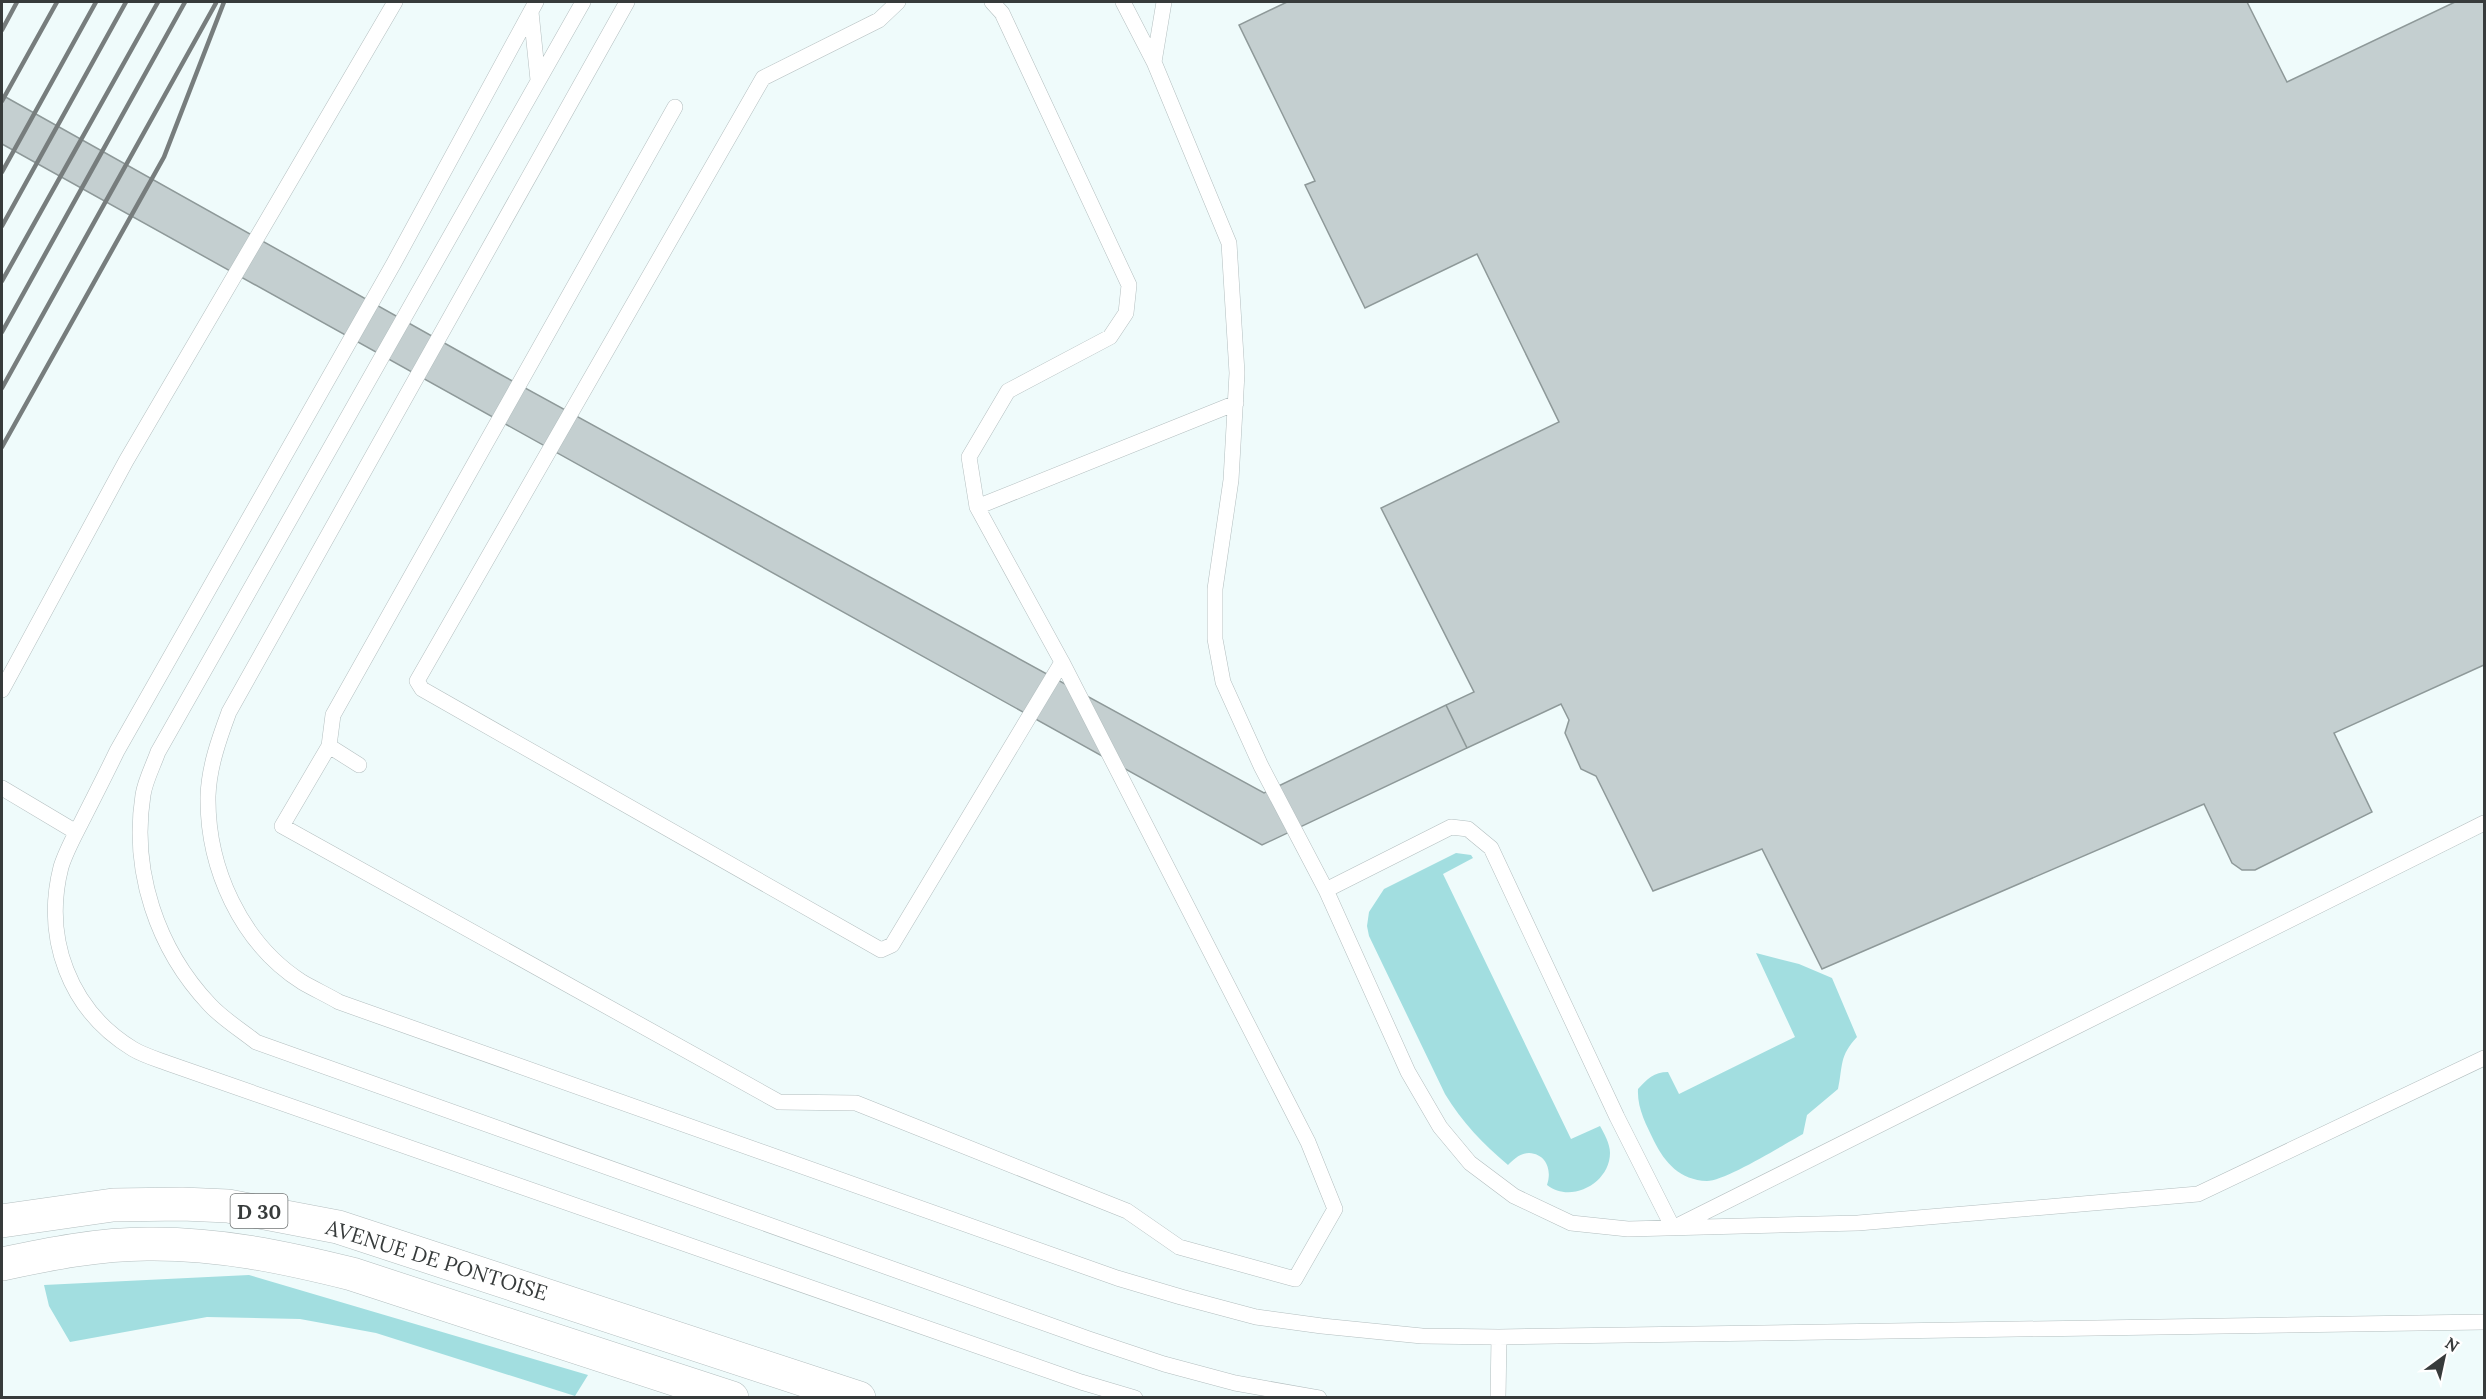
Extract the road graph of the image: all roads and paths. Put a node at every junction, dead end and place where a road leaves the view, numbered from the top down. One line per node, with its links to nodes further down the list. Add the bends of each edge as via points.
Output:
1 (395, 2): 15 (lane, via 126,461)
2 (583, 2): 10 (lane)
3 (627, 2): 27 (lane, via 229,712 215,752 208,795 211,838 222,880 241,919 268,953 301,981 339,1002 1117,1278 1256,1317 1411,1335)
4 (898, 2): 14 (lane, via 879,20 763,78 417,681 422,688 881,950 892,945)
5 (992, 2): 13 (lane, via 1002,12 1129,285 1126,313 1110,337 1008,391 969,457)
6 (1122, 2): 9 (lane)
7 (1164, 2): 9 (lane)
8 (534, 6): 10 (lane); 20 (lane, via 394,263 117,751)
9 (1154, 62): 12 (lane, via 1228,243)
10 (538, 80): 31 (lane, via 158,752 143,793 140,840 146,888 158,928 180,969 211,1006 256,1042 1089,1340 1235,1383)
11 (675, 107): 16 (lane, via 333,715)
12 (1236, 403): 13 (lane); 21 (lane, via 1231,480 1215,590 1215,639 1223,682 1261,766)
13 (977, 507): 14 (lane)
14 (1062, 662): 16 (lane, via 1308,1142 1335,1209 1295,1279 1179,1247 1126,1211 856,1103 779,1102 282,826)
15 (2, 690)
16 (329, 746): 17 (lane)
17 (359, 765)
18 (2, 788): 20 (lane)
19 (2484, 823): 24 (lane)
20 (76, 832): 30 (lane, via 62,865 55,900 56,935 65,970 82,1001 105,1029 134,1050)
21 (1326, 890): 24 (lane, via 1408,1072 1440,1127 1470,1163 1514,1196 1571,1223 1628,1229); 24 (lane, via 1451,827 1468,829 1491,848)
22 (2484, 1058): 24 (lane, via 2198,1194 1858,1223)
23 (2, 1221): 29 (main road, AVENUE DE PONTOISE / D 30, via 113,1205 182,1204 228,1206 338,1227)
24 (1673, 1228)
25 (2, 1264): 28 (main road, AVENUE DE PONTOISE / D 30, via 43,1255 146,1244 219,1247 294,1259 352,1274)
26 (2484, 1322): 27 (lane)
27 (1499, 1337): 32 (lane)
28 (732, 1398)
29 (859, 1398)
30 (1135, 1398)
31 (1319, 1398)
32 (1498, 1398)

